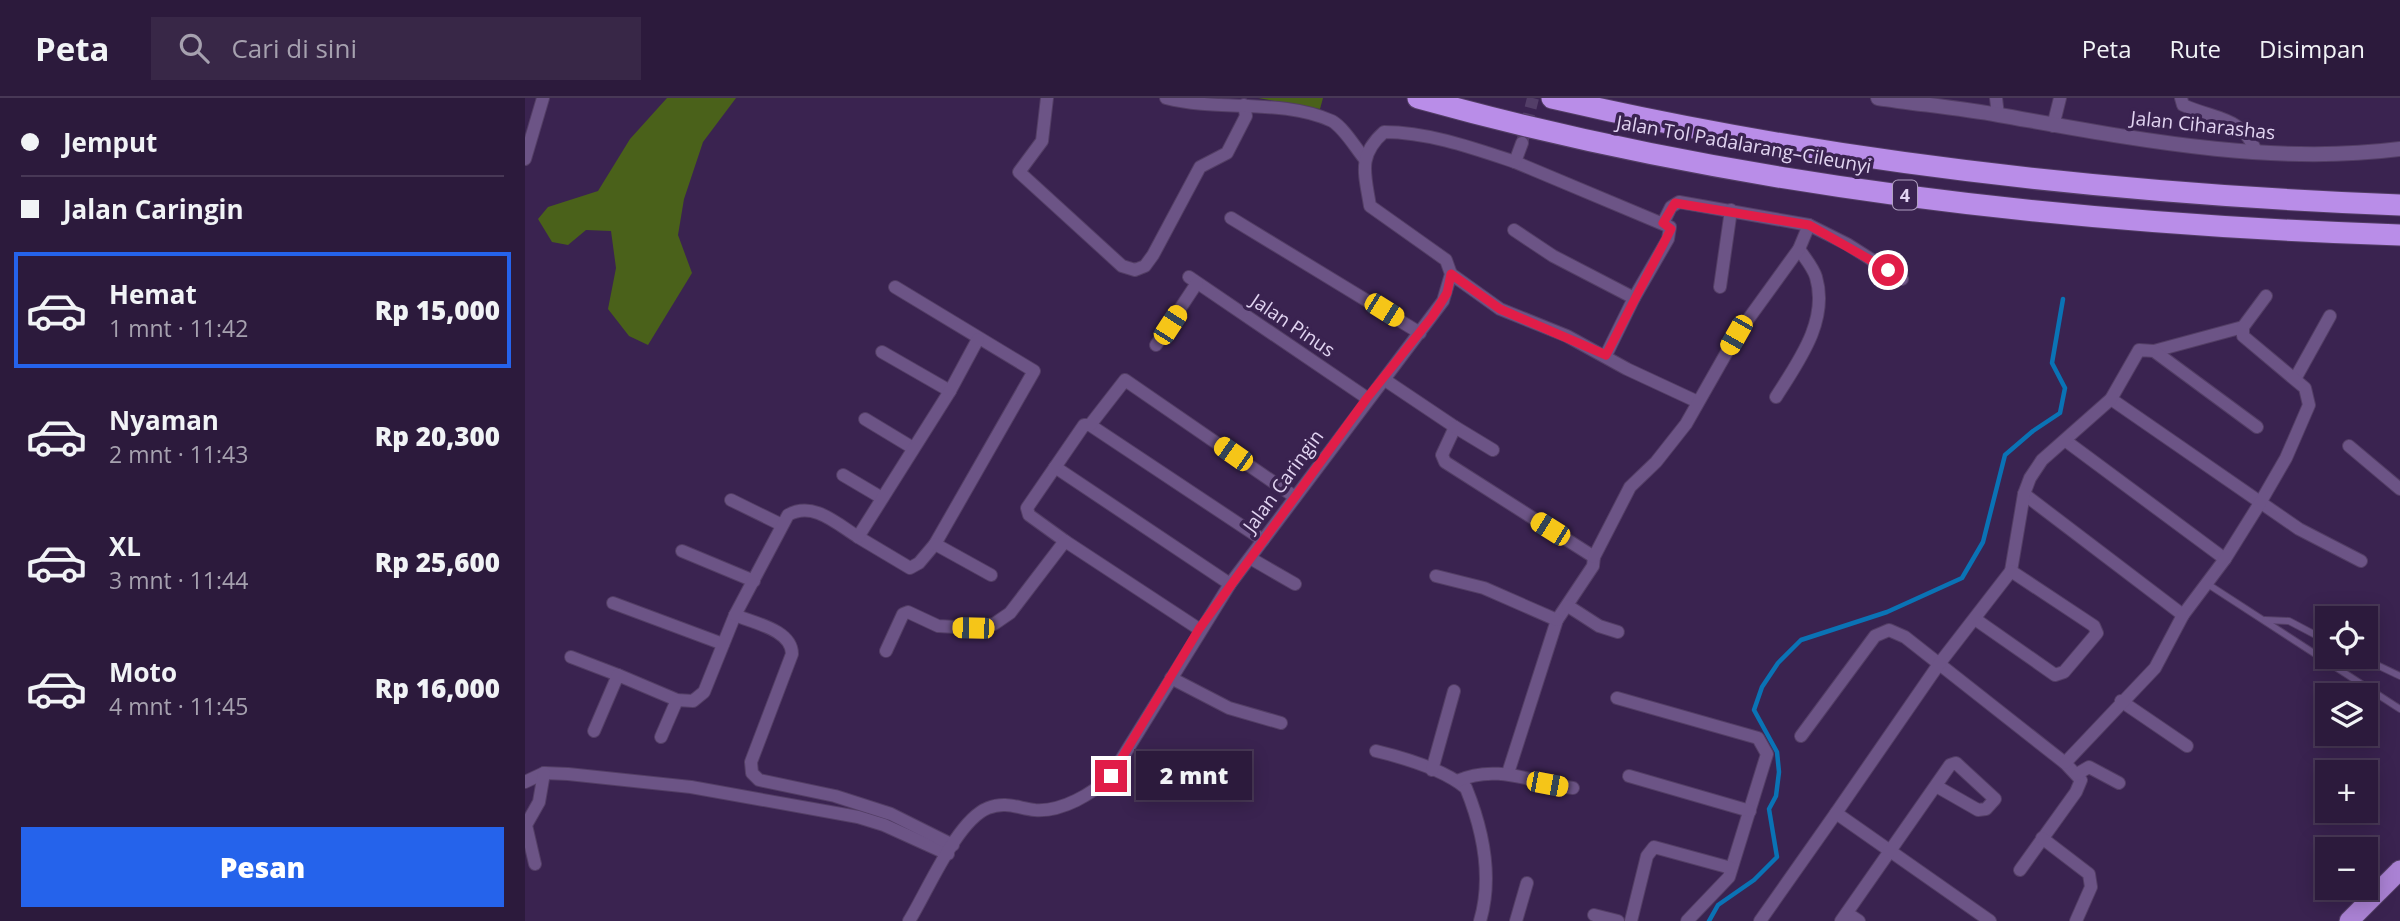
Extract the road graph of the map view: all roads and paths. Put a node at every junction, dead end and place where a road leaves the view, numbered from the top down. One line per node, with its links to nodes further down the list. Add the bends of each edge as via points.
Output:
1 (543, 98): 19 (street)
2 (1047, 98): 11 (street, via 1042,141 1019,172 1122,266 1135,270 1153,255 1200,167 1227,153 1246,116)
3 (1166, 98): 11 (street, via 1188,104)
4 (1418, 98): 27 (highway, Jalan Tol Padalarang–Cileunyi / 4, via 1504,122 1654,153 2004,210)
5 (1552, 98): 12 (highway, Jalan Tol Padalarang–Cileunyi / 4)
6 (1575, 98): 12 (highway)
7 (1996, 98): 13 (street)
8 (2060, 98): 14 (street)
9 (2181, 98): 17 (street, via 2183,105 2229,120 2246,131)
10 (1886, 99): 13 (street, Jalan Ciharashas)
11 (1244, 105): 18 (street, via 1277,105 1335,122)
12 (1611, 112): 21 (highway, Jalan Tol Padalarang–Cileunyi / 4, via 2024,180 2257,200)
13 (1998, 115): 14 (street, Jalan Ciharashas)
14 (2053, 126): 17 (street, Jalan Ciharashas)
15 (1521, 143): 20 (street)
16 (2400, 149): 17 (street, Jalan Ciharashas)
17 (2257, 153)
18 (1364, 158): 20 (street, via 1384,132 1397,132 1447,141); 29 (street, via 1373,210 1433,249 1446,260)
19 (525, 159)
20 (1515, 162): 24 (street)
21 (2400, 205)
22 (1731, 210): 24 (street, via 1679,202); 25 (street); 32 (street)
23 (1231, 218): 37 (street)
24 (1663, 223): 34 (street, via 1671,229 1668,239)
25 (1809, 225): 28 (street); 30 (street)
26 (1514, 230): 34 (street)
27 (2400, 235)
28 (1799, 249): 46 (street, via 1816,276 1818,309 1810,342); 49 (street, via 1736,335)
29 (1451, 274): 37 (street, Jalan Caringin, via 1443,301); 42 (street, via 1500,309)
30 (1902, 279)
31 (895, 287): 38 (street)
32 (1720, 287)
33 (2266, 296): 36 (street)
34 (1633, 298): 42 (street)
35 (2330, 316): 43 (street)
36 (2243, 327): 40 (street); 43 (street, via 2246,339)
37 (1420, 333): 44 (street, Jalan Caringin)
38 (978, 339): 45 (street); 70 (street, via 1034,371)
39 (1157, 345): 47 (street, Jalan Pinus, via 1193,280)
40 (2154, 351): 48 (street, via 2138,352); 53 (street)
41 (881, 352): 45 (street)
42 (1606, 355): 49 (street)
43 (2295, 379): 65 (street, via 2308,392 2309,405)
44 (1385, 380): 47 (street, Jalan Caringin); 52 (street)
45 (950, 391): 56 (street)
46 (1776, 397)
47 (1367, 398): 62 (street, Jalan Caringin)
48 (2111, 399): 54 (street); 65 (street)
49 (1698, 402): 72 (street, via 1668,449 1630,487)
50 (865, 419): 56 (street)
51 (1090, 425): 58 (street, via 1084,425); 62 (street, via 1125,380); 68 (street)
52 (1455, 427): 57 (street); 72 (street, via 1442,455 1445,462)
53 (2257, 428)
54 (2066, 441): 61 (street, via 2042,460); 74 (street)
55 (2349, 446): 60 (street)
56 (913, 448): 63 (street)
57 (1493, 450)
58 (1055, 467): 69 (street, via 1027,508 1029,515); 81 (street)
59 (843, 475): 63 (street)
60 (2400, 489)
61 (2024, 494): 76 (street); 86 (street)
62 (1295, 497): 68 (street, Jalan Caringin)
63 (881, 498): 67 (street)
64 (730, 500): 66 (street)
65 (2260, 503): 74 (street); 75 (street)
66 (782, 525): 67 (street, via 788,515 811,509); 79 (street)
67 (858, 537): 70 (street, via 910,568)
68 (1263, 540): 73 (street, Jalan Caringin)
69 (1065, 541): 90 (street); 94 (street, via 1010,613 995,624 938,626 908,612)
70 (935, 544): 77 (street)
71 (682, 551): 79 (street)
72 (1594, 556): 84 (street, via 1593,566)
73 (1250, 558): 81 (street, Jalan Caringin); 82 (street)
74 (2225, 559): 80 (street)
75 (2361, 561)
76 (2011, 571): 87 (street); 87 (street, via 2098,633 2064,672 2055,675)
77 (991, 575)
78 (1436, 576): 88 (street, via 1484,588)
79 (754, 581): 85 (street)
80 (2206, 583): 86 (street); 89 (lane)
81 (1230, 584): 90 (street, Jalan Caringin)
82 (1295, 584)
83 (613, 603): 93 (street)
84 (1568, 606): 88 (street); 91 (street)
85 (735, 615): 93 (street); 120 (street, via 787,638 792,646 751,762 752,773)
86 (2183, 615): 104 (street, via 2155,668)
87 (1975, 619): 96 (street)
88 (1557, 620): 115 (street)
89 (2265, 620): 92 (lane, via 2289,621); 105 (lane)
90 (1199, 629): 100 (street, Jalan Caringin)
91 (1618, 632)
92 (2315, 635)
93 (723, 644): 103 (street, via 704,692 694,701)
94 (887, 651)
95 (571, 657): 98 (street)
96 (1939, 664): 108 (street, via 1906,637 1889,630 1875,636); 112 (street); 126 (street)
97 (2378, 666): 99 (lane)
98 (618, 675): 103 (street); 107 (street)
99 (2400, 676)
100 (1171, 678): 106 (street, via 1229,708); 129 (street, Jalan Caringin, via 1111,776 1098,788 1062,805 1037,810 1008,804 986,808 965,825)
101 (1454, 691): 113 (street)
102 (1617, 698): 125 (street, via 1760,740 1767,757)
103 (677, 700): 109 (street)
104 (2121, 701): 110 (street); 112 (street)
105 (2400, 709)
106 (1281, 723)
107 (594, 731)
108 (1801, 736)
109 (661, 737)
110 (2187, 746)
111 (1376, 751): 113 (street)
112 (2065, 763): 116 (street)
113 (1431, 770): 118 (street)
114 (544, 773): 119 (street); 124 (street, via 691,787); 127 (street, via 539,802)
115 (1508, 773): 118 (street, via 1482,773); 123 (street)
116 (2077, 774): 121 (street, via 2089,767); 128 (street, via 2079,788)
117 (1629, 776): 125 (street)
118 (1457, 781): 139 (street, via 1471,801 1487,871)
119 (525, 782)
120 (768, 783): 124 (street); 129 (street, via 835,796 891,814)
121 (2119, 783)
122 (1936, 786): 122 (street, via 1978,810 1986,809 1995,799 1956,763); 130 (street)
123 (1573, 788)
124 (764, 800): 129 (street, via 858,817)
125 (1750, 811): 132 (street)
126 (1836, 813): 130 (street); 144 (street)
127 (525, 826): 131 (street)
128 (2042, 838): 133 (street); 147 (street, via 2089,874 2091,887)
129 (951, 850): 138 (street, Jalan Caringin)
130 (1890, 851): 137 (street); 146 (street)
131 (535, 864)
132 (1731, 868): 142 (street, via 1654,847 1647,856); 143 (street, via 1729,877)
133 (2020, 870)
134 (2400, 870): 148 (highway)
135 (1527, 883): 140 (street)
136 (1594, 915): 141 (street)
137 (1844, 917): 145 (street)
138 (909, 921)
139 (1480, 921)
140 (1516, 921)
141 (1619, 921)
142 (1631, 921)
143 (1687, 921)
144 (1760, 921)
145 (1859, 921)
146 (1990, 921)
147 (2076, 921)
148 (2349, 921)

